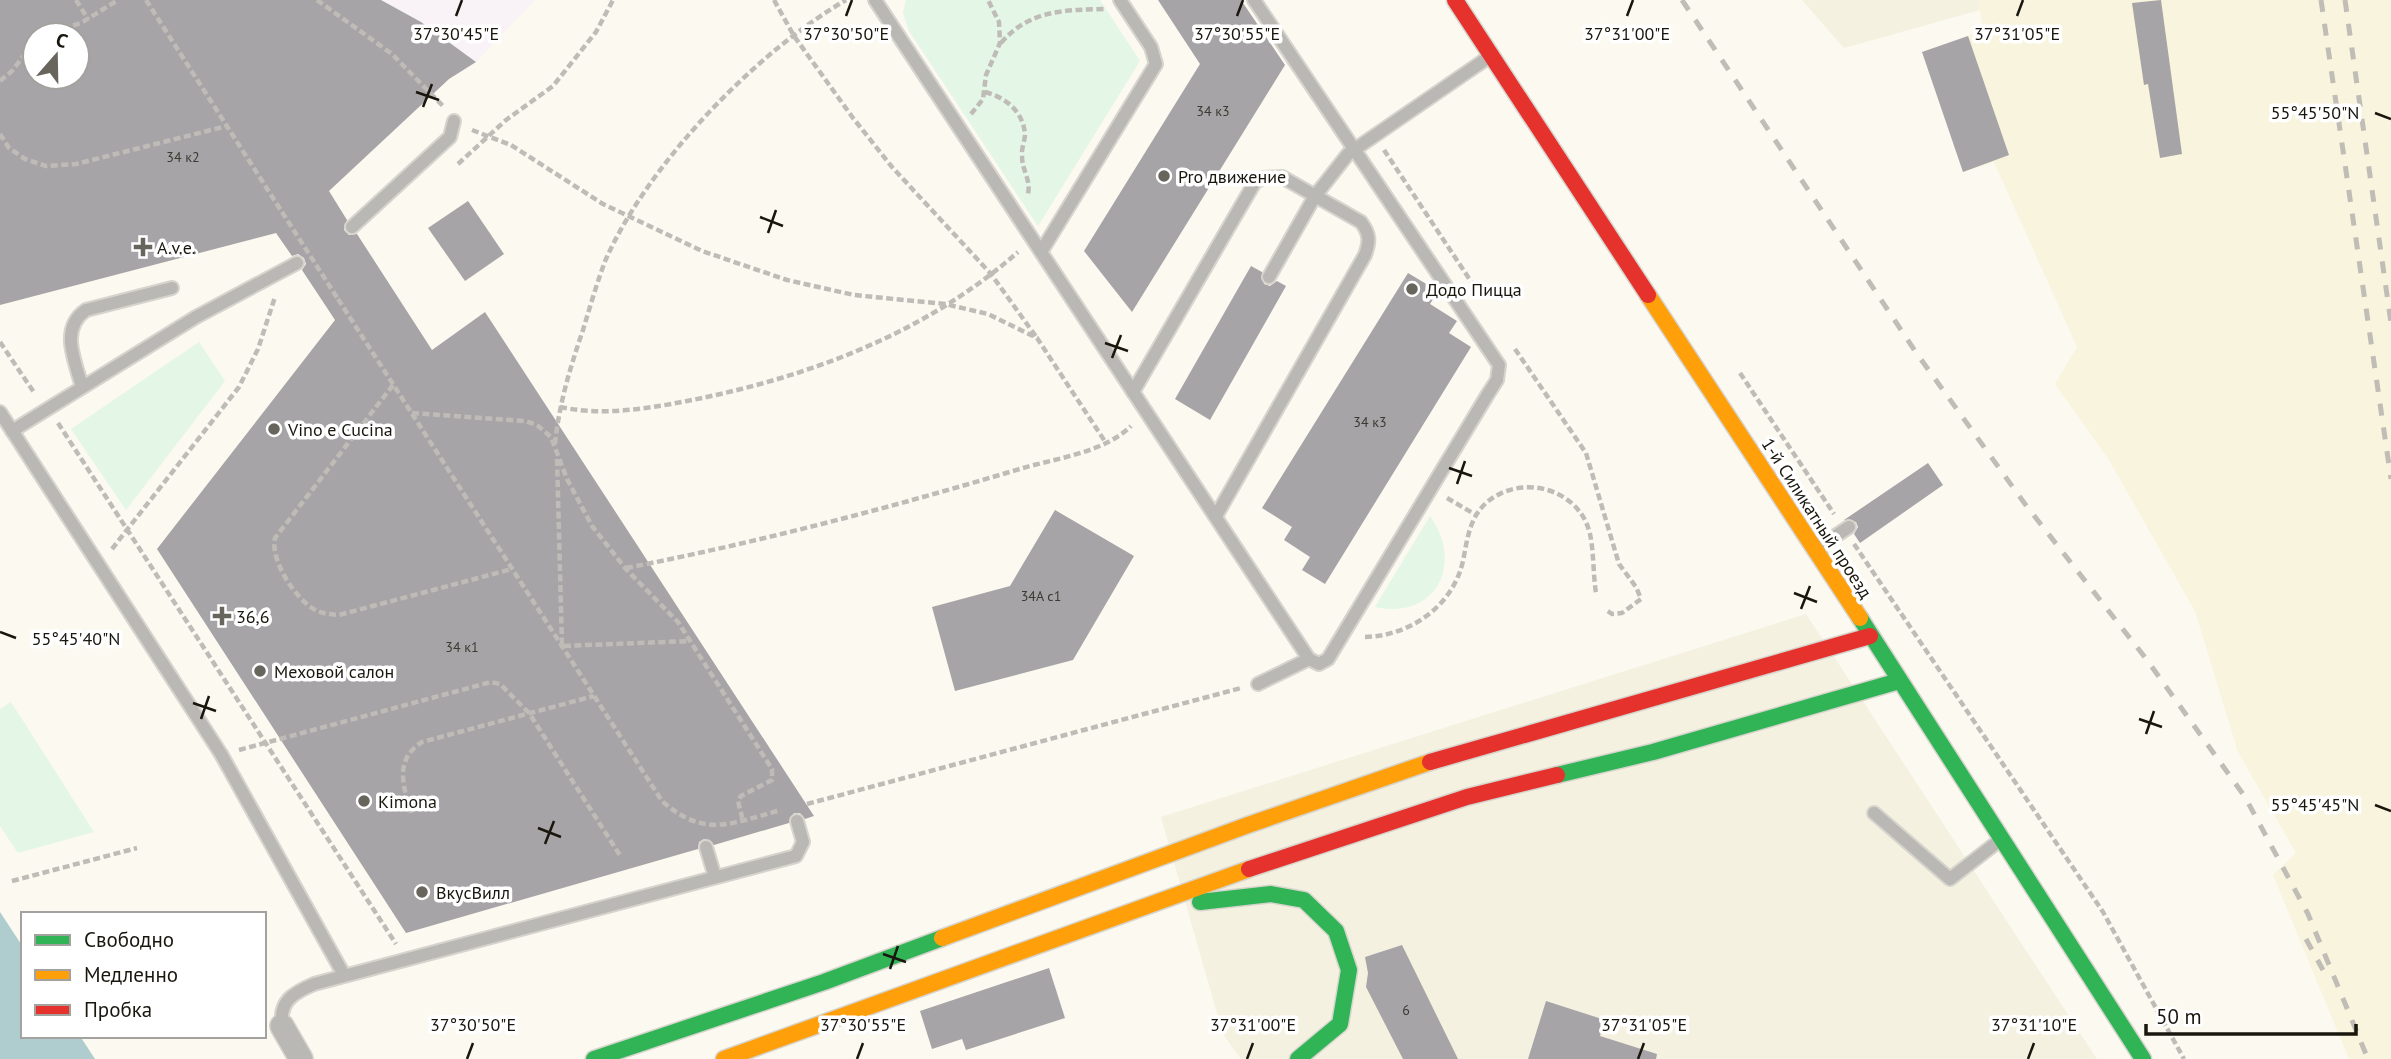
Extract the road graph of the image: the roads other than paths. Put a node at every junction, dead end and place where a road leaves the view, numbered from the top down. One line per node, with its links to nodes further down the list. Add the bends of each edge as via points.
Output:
1 (875, 0): 10 (lane)
2 (1254, 0): 7 (lane)
3 (1455, 0): 5 (street, 1-й Силикатный проезд)
4 (1122, 4): 10 (lane, via 1151,47 1156,64)
5 (1492, 55): 7 (lane); 20 (street, 1-й Силикатный проезд)
6 (454, 124): 9 (lane, via 450,137)
7 (1353, 150): 8 (lane); 22 (lane, via 1499,365 1497,380 1344,633 1324,663)
8 (1315, 196): 12 (lane); 15 (lane, via 1282,177 1255,182); 18 (lane, via 1361,222 1370,243)
9 (352, 227)
10 (1041, 252): 15 (lane)
11 (297, 263): 14 (lane, via 196,317)
12 (1269, 277)
13 (172, 288): 14 (lane, via 77,316 69,337)
14 (82, 387): 17 (lane)
15 (1133, 392): 18 (lane)
16 (0, 412): 17 (lane)
17 (12, 431): 31 (lane, via 221,754)
18 (1216, 516): 22 (lane)
19 (1849, 527): 20 (lane)
20 (1816, 550): 21 (street, 1-й Силикатный проезд)
21 (1870, 636): 23 (street, 1-й Силикатный проезд); 34 (street, via 1463,751 1248,825 824,982)
22 (1308, 659): 24 (lane)
23 (1899, 681): 27 (street, 1-й Силикатный проезд); 30 (street, via 1653,752 1467,797)
24 (1258, 684)
25 (1874, 813): 27 (lane, via 1950,879)
26 (797, 821): 29 (lane, via 803,842 796,856)
27 (2000, 840): 37 (street, 1-й Силикатный проезд)
28 (706, 847): 29 (lane)
29 (715, 877): 31 (lane)
30 (1108, 921): 35 (street); 36 (street, via 1220,898 1271,894 1304,900 1336,931 1349,970 1340,1024)
31 (344, 975): 32 (lane, via 297,991 280,1012)
32 (282, 1026): 33 (street)
33 (301, 1059)
34 (594, 1059)
35 (724, 1059)
36 (1298, 1059)
37 (2143, 1059)

